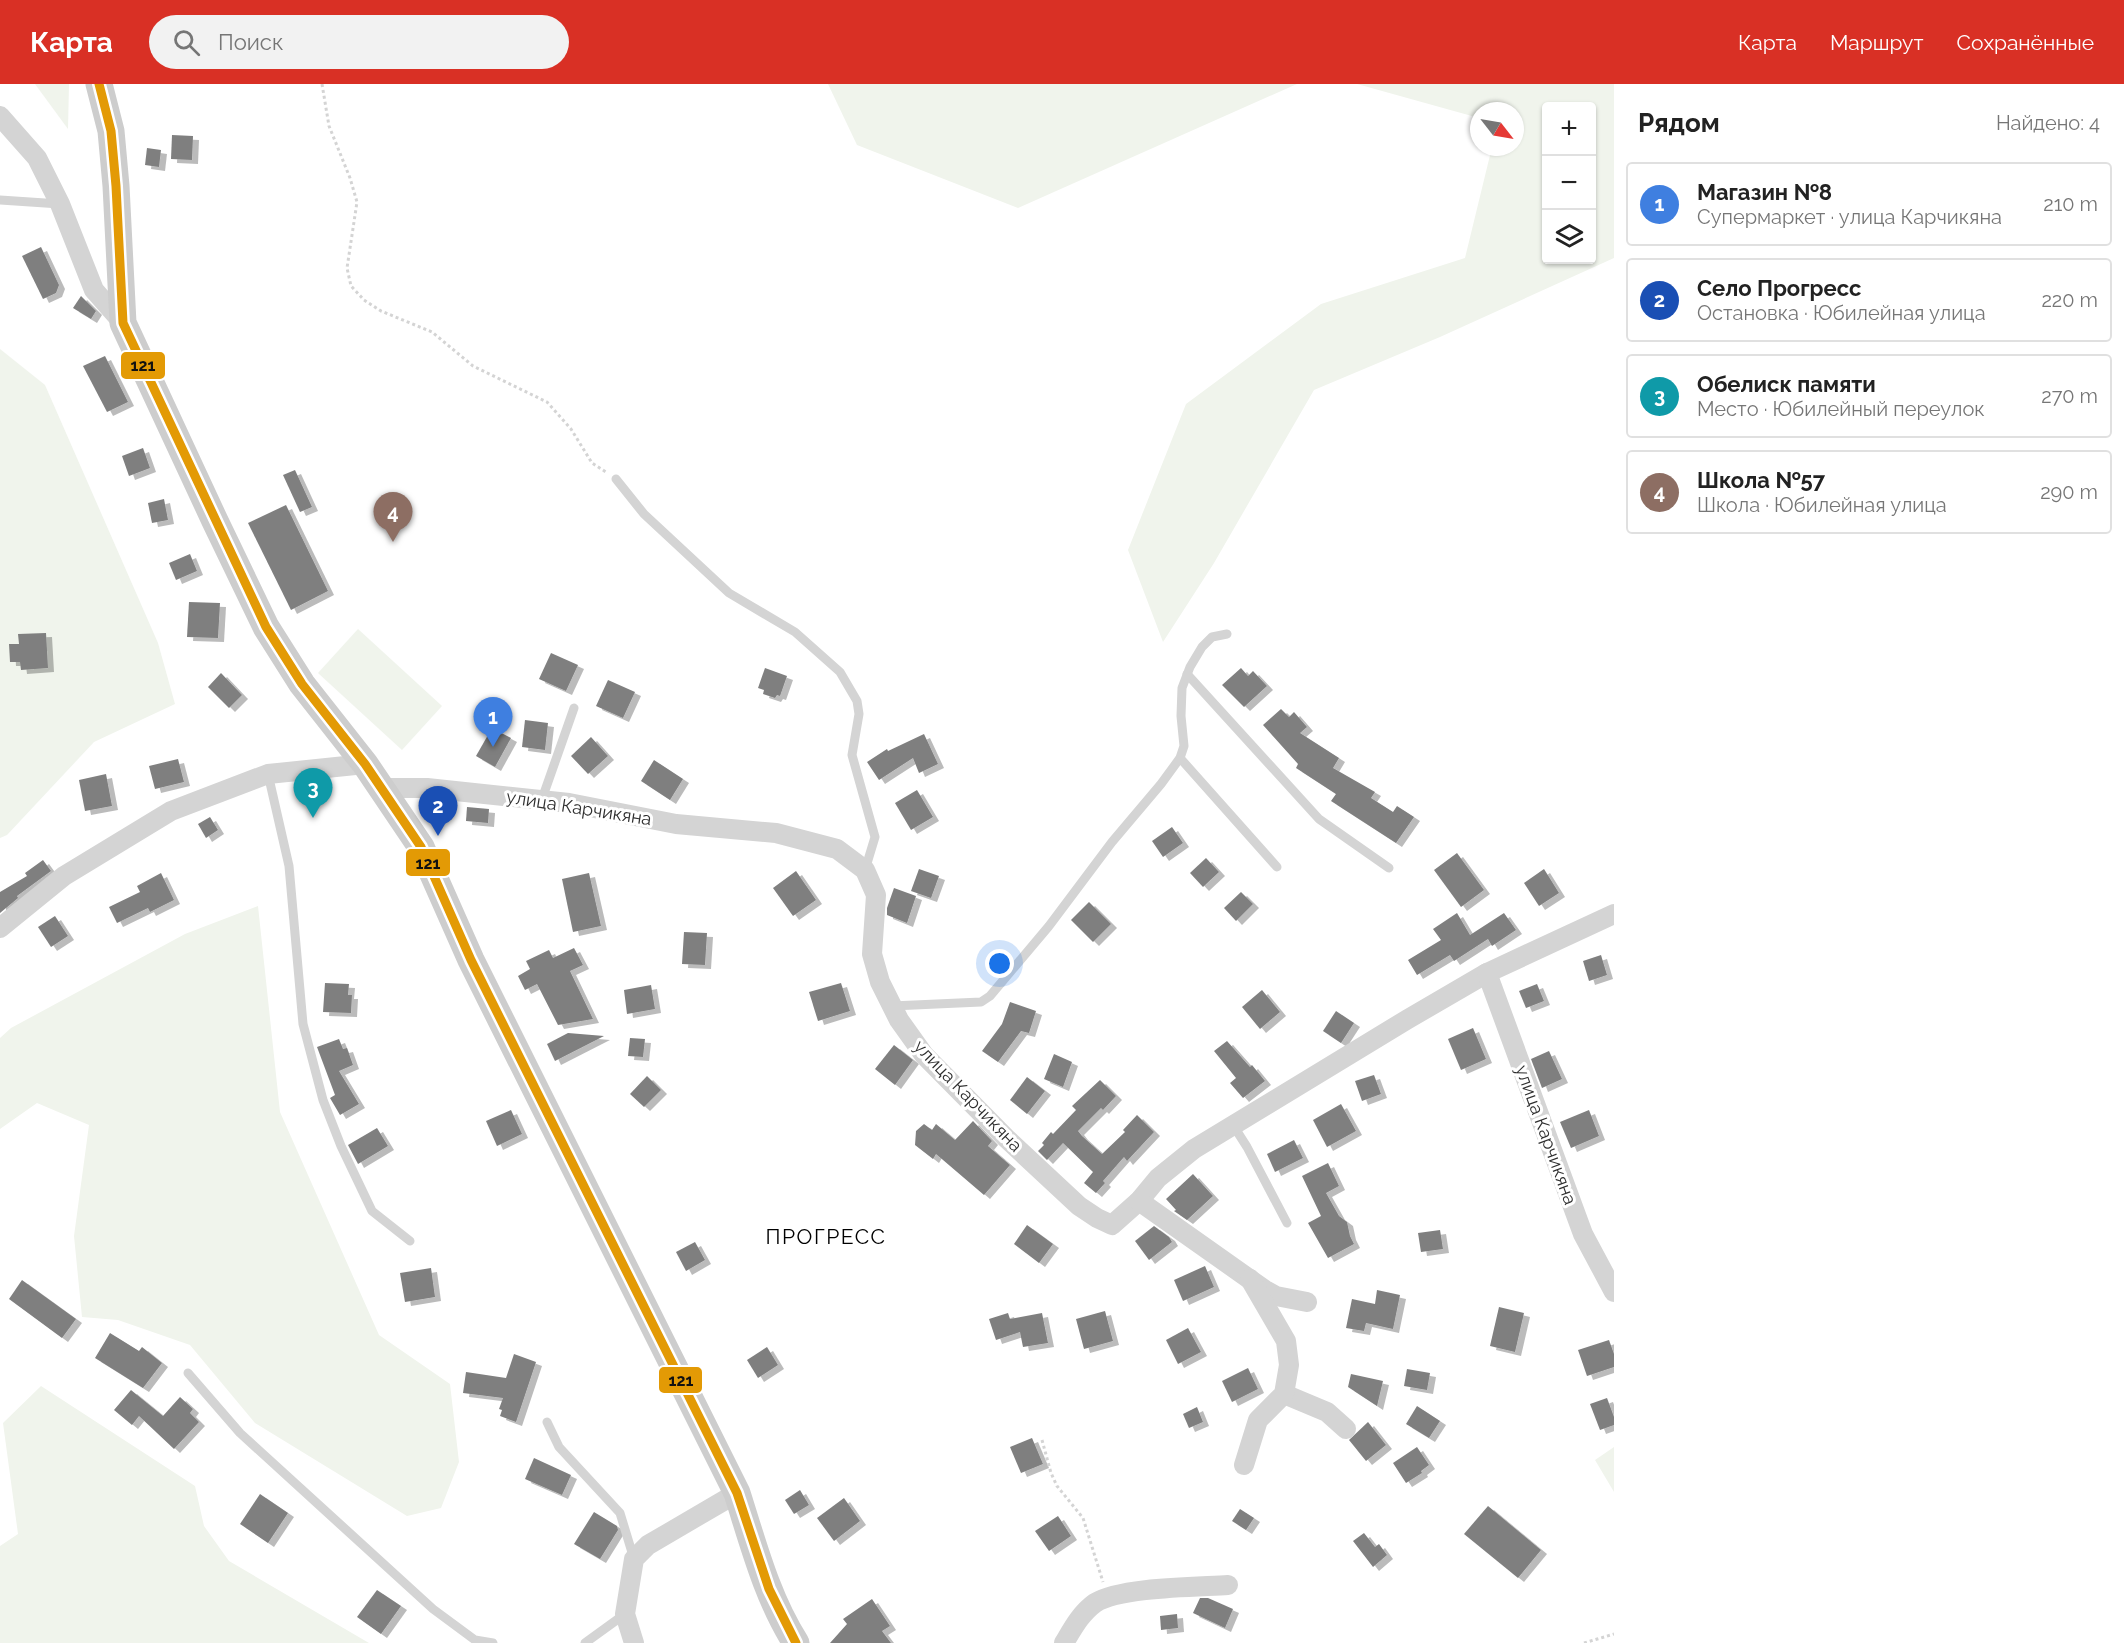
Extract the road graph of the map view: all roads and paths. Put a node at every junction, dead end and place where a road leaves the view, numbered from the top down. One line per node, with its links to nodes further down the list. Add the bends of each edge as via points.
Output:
1 (99, 84): 6 (street, via 112,142)
2 (322, 84): 7 (path, via 329,126 357,202 347,268 351,286 381,311 432,332 473,366 547,402 571,429 592,463)
3 (0, 116): 5 (street, via 37,158)
4 (0, 200): 5 (lane)
5 (60, 204): 6 (street, via 94,290)
6 (123, 323): 12 (street, via 266,627 302,684)
7 (616, 479): 18 (lane, via 644,514 729,593 795,632 840,672 857,701 859,714 852,755 875,837)
8 (1227, 634): 9 (lane, via 1212,638 1202,647)
9 (1187, 674): 11 (lane, via 1182,688 1184,746); 17 (lane, via 1319,819)
10 (574, 708): 15 (lane)
11 (1180, 758): 16 (lane); 22 (lane, via 990,996 981,1002)
12 (365, 764): 13 (street); 14 (street)
13 (268, 774): 20 (street, via 171,811 64,876); 26 (lane, via 289,866 303,1024 323,1100 372,1211)
14 (383, 788): 15 (street, улица Карчикяна, via 427,788); 36 (street, via 421,847 471,960)
15 (542, 799): 18 (street, улица Карчикяна, via 676,824 776,833 837,849)
16 (1278, 867)
17 (1389, 868)
18 (865, 870): 22 (street, улица Карчикяна, via 876,895 872,954)
19 (1614, 914): 21 (street, улица Карчикяна)
20 (0, 928)
21 (1487, 974): 23 (street, улица Карчикяна); 28 (street, улица Карчикяна, via 1582,1234)
22 (892, 1006): 24 (street, улица Карчикяна, via 924,1055 1079,1206 1112,1225)
23 (1233, 1125): 24 (street, улица Карчикяна, via 1158,1178); 25 (lane)
24 (1139, 1201): 27 (street)
25 (1287, 1223)
26 (410, 1240)
27 (1250, 1280): 29 (street, via 1276,1296); 31 (street, via 1286,1341 1289,1365)
28 (1614, 1292)
29 (1306, 1302)
30 (188, 1373): 42 (lane, via 240,1433)
31 (1284, 1394): 33 (street, via 1327,1412); 35 (street, via 1258,1420)
32 (547, 1422): 37 (lane, via 559,1447 620,1513)
33 (1346, 1430)
34 (1042, 1440): 39 (path, via 1057,1486 1083,1518)
35 (1244, 1465)
36 (737, 1493): 37 (street, via 648,1545); 46 (street, via 758,1560)
37 (634, 1559): 40 (street)
38 (1228, 1585): 39 (street, via 1162,1588)
39 (1106, 1597): 47 (street, via 1082,1614)
40 (626, 1614): 44 (lane); 45 (street)
41 (1614, 1634): 48 (path)
42 (474, 1642): 43 (lane)
43 (493, 1643)
44 (585, 1643)
45 (634, 1643)
46 (796, 1643)
47 (1064, 1643)
48 (1584, 1643)

